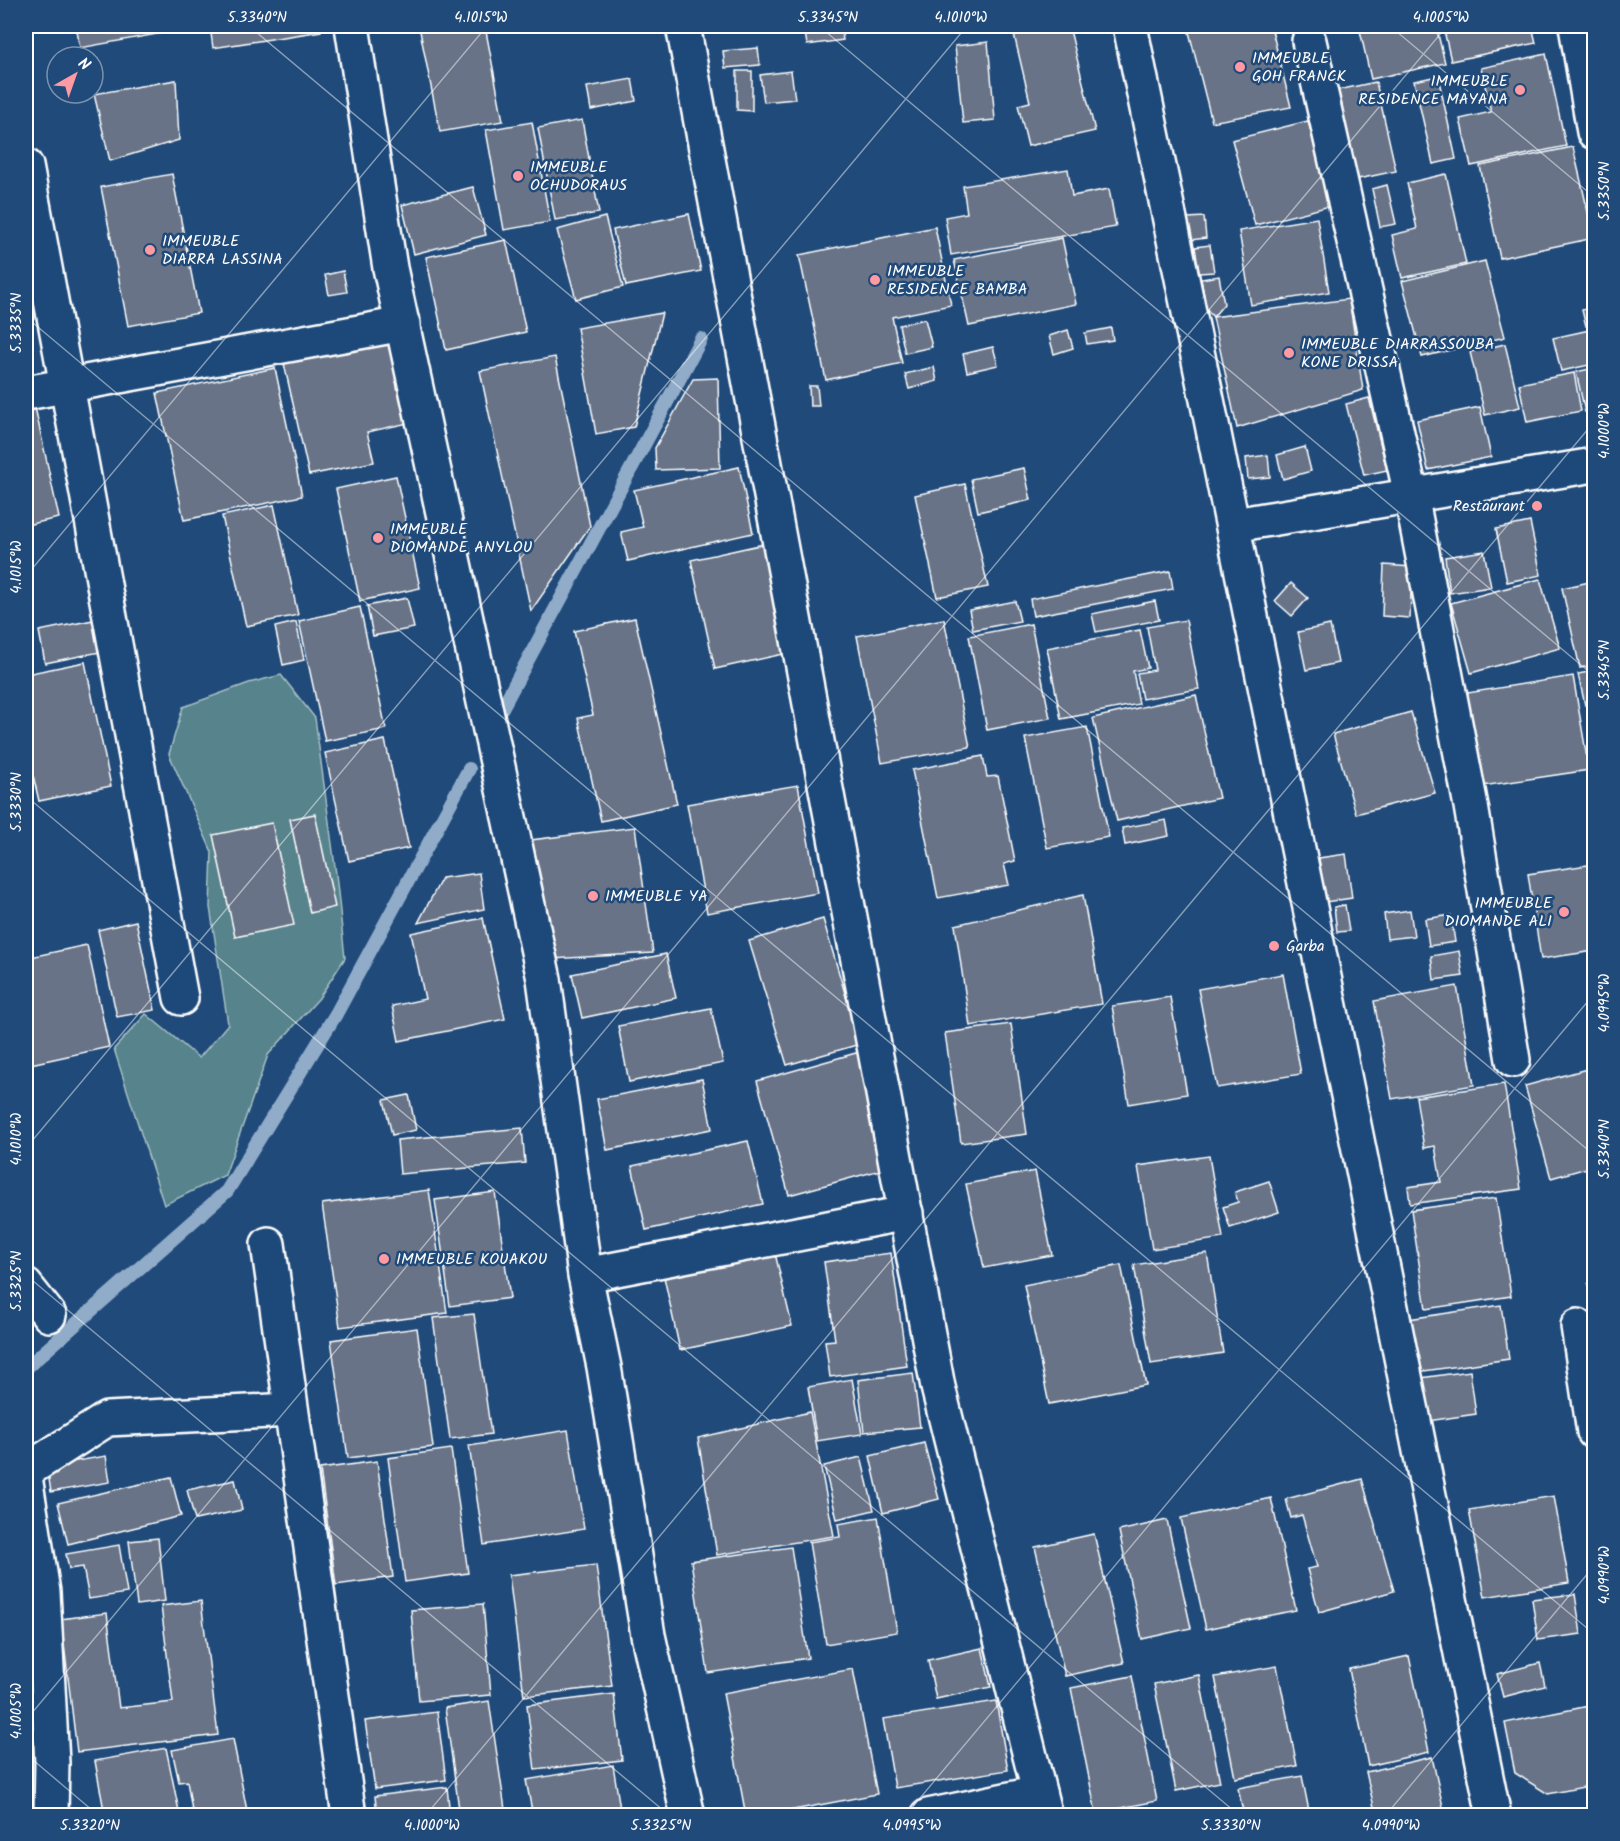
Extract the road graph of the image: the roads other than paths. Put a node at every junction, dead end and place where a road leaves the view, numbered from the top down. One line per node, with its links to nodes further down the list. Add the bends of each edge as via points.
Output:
1 (352, 26): 8 (street, via 390,268)
2 (683, 26): 16 (street)
3 (1130, 26): 13 (street)
4 (1576, 26): 6 (street)
5 (1309, 41): 12 (street)
6 (1594, 132)
7 (26, 166): 9 (street)
8 (403, 324): 9 (street); 18 (street, via 544,979)
9 (67, 385): 10 (street); 14 (street)
10 (26, 393)
11 (1594, 465): 12 (street)
12 (1411, 495): 13 (street); 15 (street, via 1471,806)
13 (1234, 525): 31 (street)
14 (181, 998)
15 (1513, 1060)
16 (906, 1213): 18 (street); 26 (street, via 939,1387)
17 (268, 1244): 22 (street)
18 (585, 1275): 29 (street, via 648,1635)
19 (26, 1286): 20 (street)
20 (49, 1315)
21 (1578, 1326): 23 (street)
22 (291, 1410): 24 (street, via 106,1419); 28 (street)
23 (1594, 1432)
24 (26, 1472)
25 (26, 1484): 27 (street, via 43,1592)
26 (1042, 1804): 30 (street)
27 (51, 1815)
28 (349, 1815)
29 (688, 1815)
30 (928, 1815)
31 (1494, 1815)

